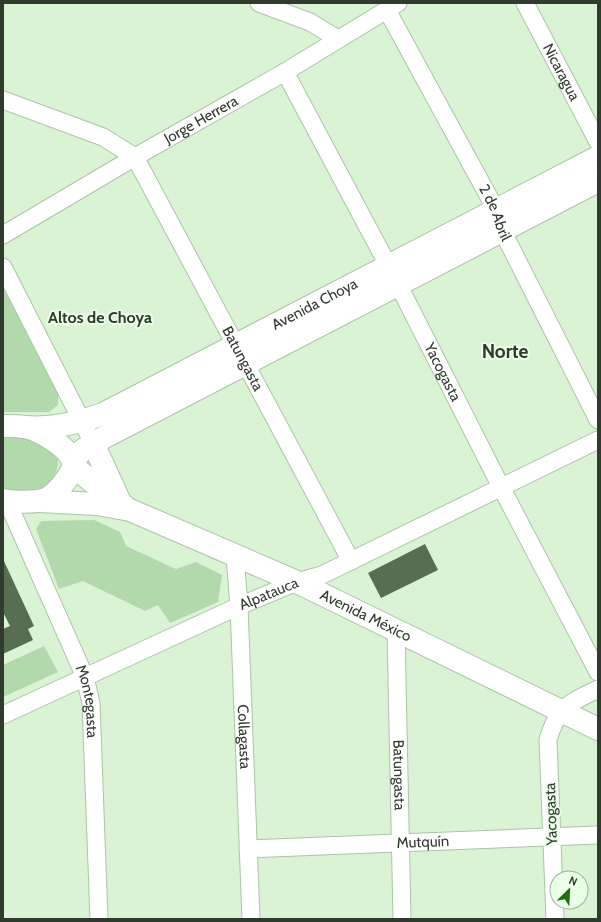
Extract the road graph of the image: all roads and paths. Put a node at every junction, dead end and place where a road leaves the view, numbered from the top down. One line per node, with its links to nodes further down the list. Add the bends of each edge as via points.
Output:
1 (260, 3): 4 (street, via 310,22)
2 (525, 3): 7 (street, Nicaragua)
3 (392, 6): 4 (street, Jorge Herrera); 11 (street, 2 de Abril)
4 (338, 39): 5 (street, Jorge Herrera)
5 (285, 72): 8 (street, Jorge Herrera); 14 (street, Yacogasta)
6 (3, 100): 8 (street, via 103,137)
7 (598, 142)
8 (135, 157): 12 (street, Jorge Herrera); 15 (street, Batungasta)
9 (598, 158): 11 (main road, Avenida Choya)
10 (598, 181): 11 (main road, Avenida Choya)
11 (499, 220): 14 (main road, Avenida Choya); 16 (street, 2 de Abril)
12 (3, 234)
13 (3, 267): 17 (street)
14 (394, 275): 15 (main road, Avenida Choya); 23 (street, Yacogasta)
15 (240, 355): 17 (main road, Avenida Choya); 21 (main road, Avenida Choya); 28 (street, Batungasta)
16 (598, 420)
17 (82, 421): 19 (main road, Avenida Choya, via 49,428); 21 (street)
18 (3, 426): 19 (main road, Avenida Choya)
19 (25, 427): 22 (main road, Avenida México, via 54,441 66,451)
20 (598, 440): 23 (street, Alpatauca)
21 (93, 443): 22 (main road, Avenida Choya, via 80,452); 26 (main road)
22 (73, 464): 25 (main road, Avenida Choya, via 56,491); 26 (main road, Avenida México)
23 (501, 487): 28 (street, Alpatauca); 32 (street, Yacogasta)
24 (5, 500): 25 (main road, Avenida México); 33 (street, Montegasta)
25 (39, 501): 26 (main road, Avenida México)
26 (125, 507): 27 (main road, Avenida México)
27 (235, 556): 29 (main road, Avenida México); 30 (street, Collagasta)
28 (351, 561): 29 (street, Alpatauca, via 322,575)
29 (297, 582): 30 (street, Alpatauca); 31 (main road, Avenida México)
30 (239, 606): 33 (street, Alpatauca); 41 (street, Collagasta)
31 (396, 631): 35 (main road, Avenida México); 40 (street, Batungasta)
32 (598, 672)
33 (85, 677): 36 (street, Alpatauca); 42 (street, Montegasta, via 91,703)
34 (598, 689): 35 (street)
35 (561, 711): 37 (main road, Avenida México); 39 (street, Yacogasta, via 548,740)
36 (3, 715)
37 (598, 729)
38 (598, 835): 39 (street, Mutquín)
39 (552, 837): 40 (street, Mutquín); 45 (street, Yacogasta)
40 (400, 843): 41 (street, Mutquín); 44 (street, Batungasta)
41 (248, 849): 43 (street, Collagasta)
42 (99, 919)
43 (251, 919)
44 (402, 919)
45 (555, 919)

